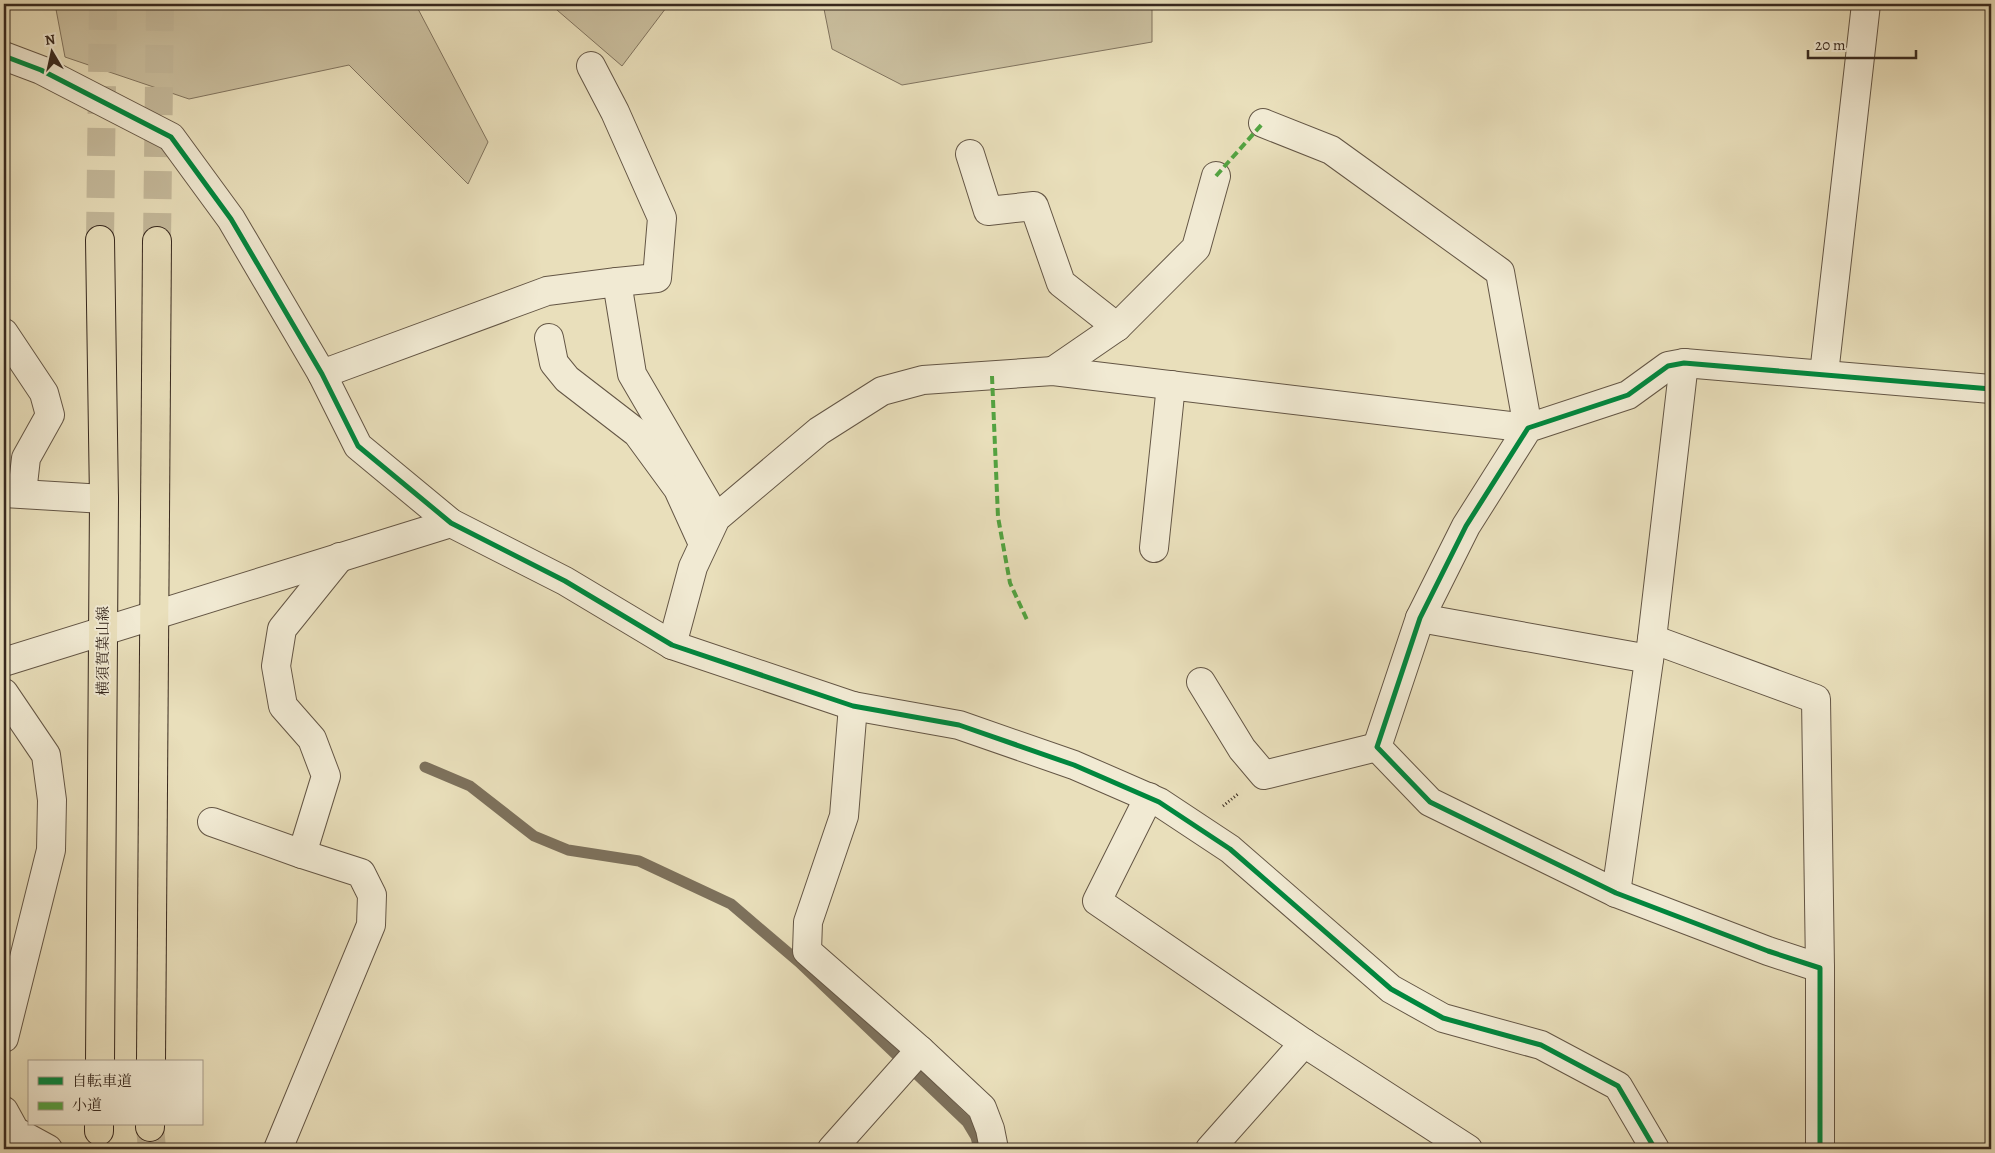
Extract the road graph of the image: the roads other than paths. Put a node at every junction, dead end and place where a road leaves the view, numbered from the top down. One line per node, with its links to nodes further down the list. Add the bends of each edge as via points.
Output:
1 (1866, 4): 16 (street)
2 (4, 56): 15 (street, via 41,70 171,137 231,219)
3 (591, 66): 9 (street, via 662,218 657,278)
4 (1263, 123): 19 (street, via 1331,150 1500,272)
5 (970, 154): 10 (street, via 988,211 1034,206 1061,283)
6 (1216, 176): 10 (street, via 1196,248)
7 (100, 240): 21 (main road, 横須賀葉山線)
8 (157, 241): 27 (main road)
9 (617, 282): 15 (street, via 548,291); 22 (street, via 632,374)
10 (1118, 327): 14 (street)
11 (4, 334): 20 (street, via 44,393 50,415 26,458)
12 (549, 338): 24 (street, via 554,363 567,379 638,434 678,489)
13 (1684, 363): 16 (street); 19 (street, via 1668,366 1628,395); 31 (street)
14 (1053, 371): 17 (street); 22 (street, via 923,380 882,391 819,431)
15 (322, 374): 23 (street, via 358,446)
16 (1824, 374): 18 (street)
17 (1171, 385): 19 (street); 25 (street)
18 (1991, 389)
19 (1528, 428): 28 (street, via 1466,526)
20 (13, 493): 21 (street)
21 (104, 499): 29 (main road, 横須賀葉山線)
22 (716, 518): 24 (street)
23 (451, 524): 26 (street); 30 (street, via 565,581)
24 (704, 544): 30 (street, via 693,567)
25 (1154, 548)
26 (340, 557): 27 (street); 39 (street, via 282,629 276,666 283,706 312,739 326,776)
27 (155, 614): 29 (street); 46 (main road)
28 (1420, 618): 31 (street); 36 (street)
29 (103, 630): 32 (street); 45 (main road, 横須賀葉山線)
30 (672, 645): 35 (street)
31 (1650, 649): 40 (street); 41 (street, via 1816,699)
32 (4, 662)
33 (1201, 682): 36 (street, via 1242,749 1264,774)
34 (4, 693): 42 (street, via 46,755 52,800 51,850)
35 (852, 706): 37 (street, via 958,725 1074,765); 44 (street, via 844,816 808,922 807,951)
36 (1377, 747): 40 (street, via 1430,802)
37 (1149, 797): 43 (street, via 1097,901); 54 (street, via 1230,849 1391,989 1443,1018 1541,1045 1618,1086)
38 (212, 822): 39 (street)
39 (302, 854): 49 (street, via 361,873 372,895 371,925)
40 (1616, 893): 41 (street)
41 (1820, 968): 55 (street)
42 (4, 1038)
43 (1304, 1043): 52 (street); 53 (street)
44 (920, 1050): 50 (street); 51 (street, via 982,1108)
45 (100, 1060)
46 (151, 1060)
47 (4, 1111): 48 (street, via 15,1131)
48 (48, 1149)
49 (278, 1149)
50 (832, 1149)
51 (994, 1149)
52 (1210, 1149)
53 (1468, 1149)
54 (1655, 1149)
55 (1820, 1149)

